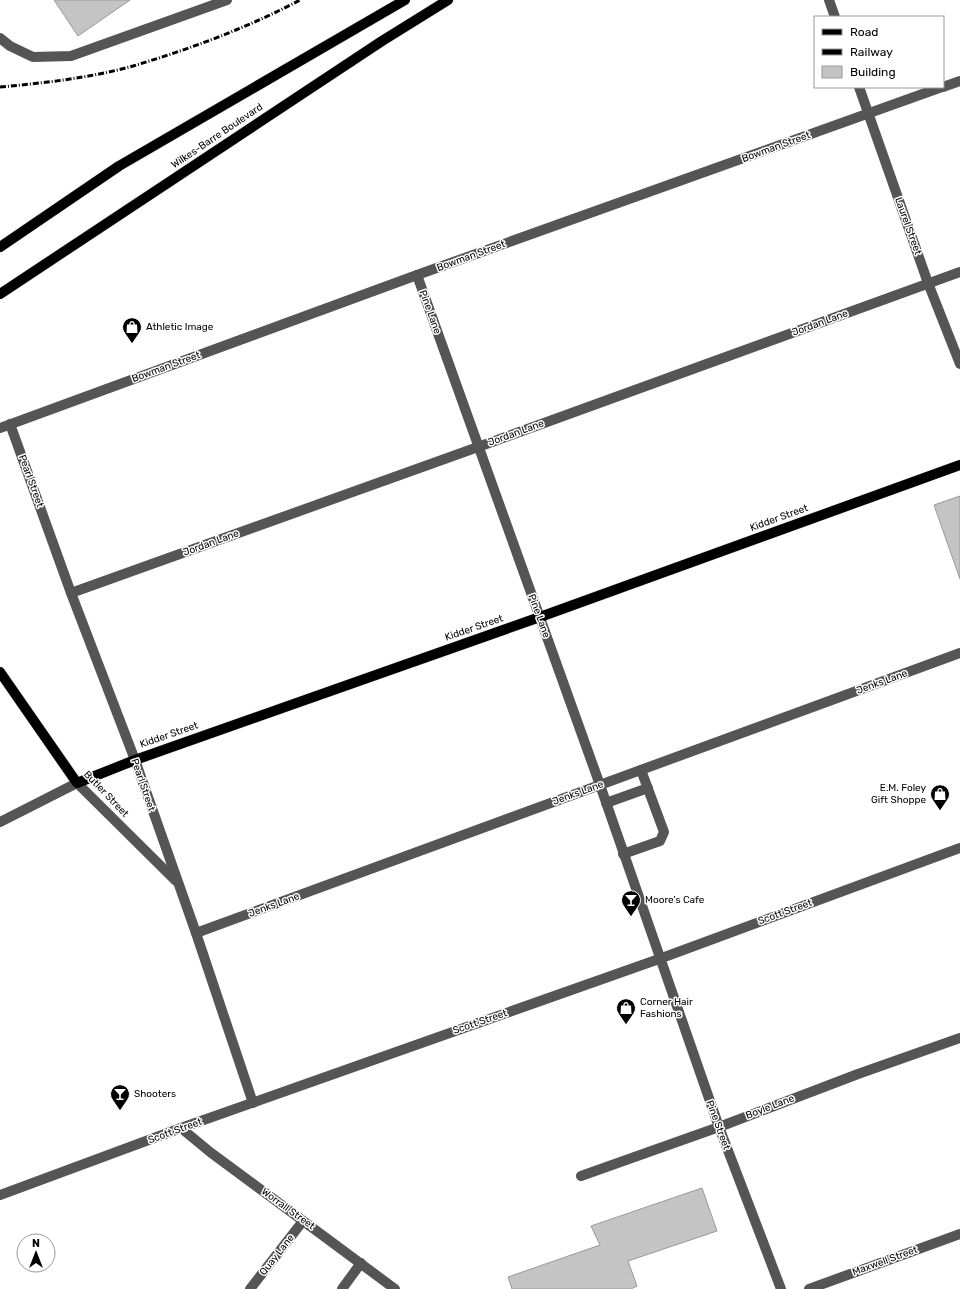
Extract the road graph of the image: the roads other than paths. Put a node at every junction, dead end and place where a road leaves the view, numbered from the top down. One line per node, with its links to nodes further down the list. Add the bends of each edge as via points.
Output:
1 (227, 0): 6 (street, via 71,56 34,57 10,46)
2 (405, 0): 12 (main road, Wilkes-Barre Boulevard, via 119,166)
3 (448, 0): 16 (main road, Wilkes-Barre Boulevard)
4 (829, 0): 5 (street)
5 (834, 16)
6 (0, 38)
7 (960, 81): 8 (street, Bowman Street)
8 (944, 87)
9 (858, 88): 11 (street, Laurel Street)
10 (940, 88): 11 (street, Bowman Street)
11 (868, 114): 14 (street, Bowman Street); 15 (street, Laurel Street)
12 (0, 247)
13 (960, 272): 15 (street, Jordan Lane)
14 (417, 275): 18 (street, Bowman Street); 20 (street, Pine Lane)
15 (928, 283): 17 (street, Laurel Street); 20 (street, Jordan Lane)
16 (0, 294)
17 (960, 364)
18 (10, 424): 19 (street, Bowman Street); 22 (street, Pearl Street)
19 (0, 428)
20 (478, 447): 22 (street, Jordan Lane); 23 (street, Pine Lane)
21 (960, 465): 23 (main road, Kidder Street)
22 (71, 592): 26 (street, Pearl Street)
23 (540, 617): 26 (main road, Kidder Street); 29 (street, Pine Lane)
24 (960, 654): 27 (street, Jenks Lane)
25 (0, 672): 28 (main road, Butler Street)
26 (135, 760): 28 (main road, Kidder Street); 35 (street, Pearl Street)
27 (641, 770): 29 (street, Jenks Lane); 30 (street)
28 (77, 783): 32 (street, Kidder Street); 35 (street, Butler Street)
29 (600, 785): 31 (street, Pine Lane); 36 (street, Jenks Lane)
30 (648, 788): 31 (street); 34 (street, via 664,832 660,841)
31 (606, 804): 34 (street, Pine Lane)
32 (0, 822)
33 (960, 848): 37 (street, Scott Street)
34 (624, 854): 37 (street, Pine Lane)
35 (178, 883): 36 (street, Pearl Street)
36 (196, 933): 39 (street, Pearl Street)
37 (660, 959): 39 (street, Scott Street); 40 (street, Pine Street)
38 (960, 1038): 40 (street, Boyle Lane)
39 (253, 1103): 41 (street, Scott Street)
40 (719, 1127): 42 (street, Boyle Lane); 50 (street, Pine Street)
41 (181, 1128): 43 (street, Scott Street); 44 (street, Worrall Street)
42 (581, 1176)
43 (0, 1195)
44 (303, 1221): 46 (street, Worrall Street); 47 (street, Quay Lane)
45 (960, 1234): 51 (street, Maxwell Street)
46 (361, 1263): 48 (street); 49 (street, Worrall Street)
47 (250, 1289)
48 (342, 1289)
49 (395, 1289)
50 (781, 1289)
51 (809, 1289)

